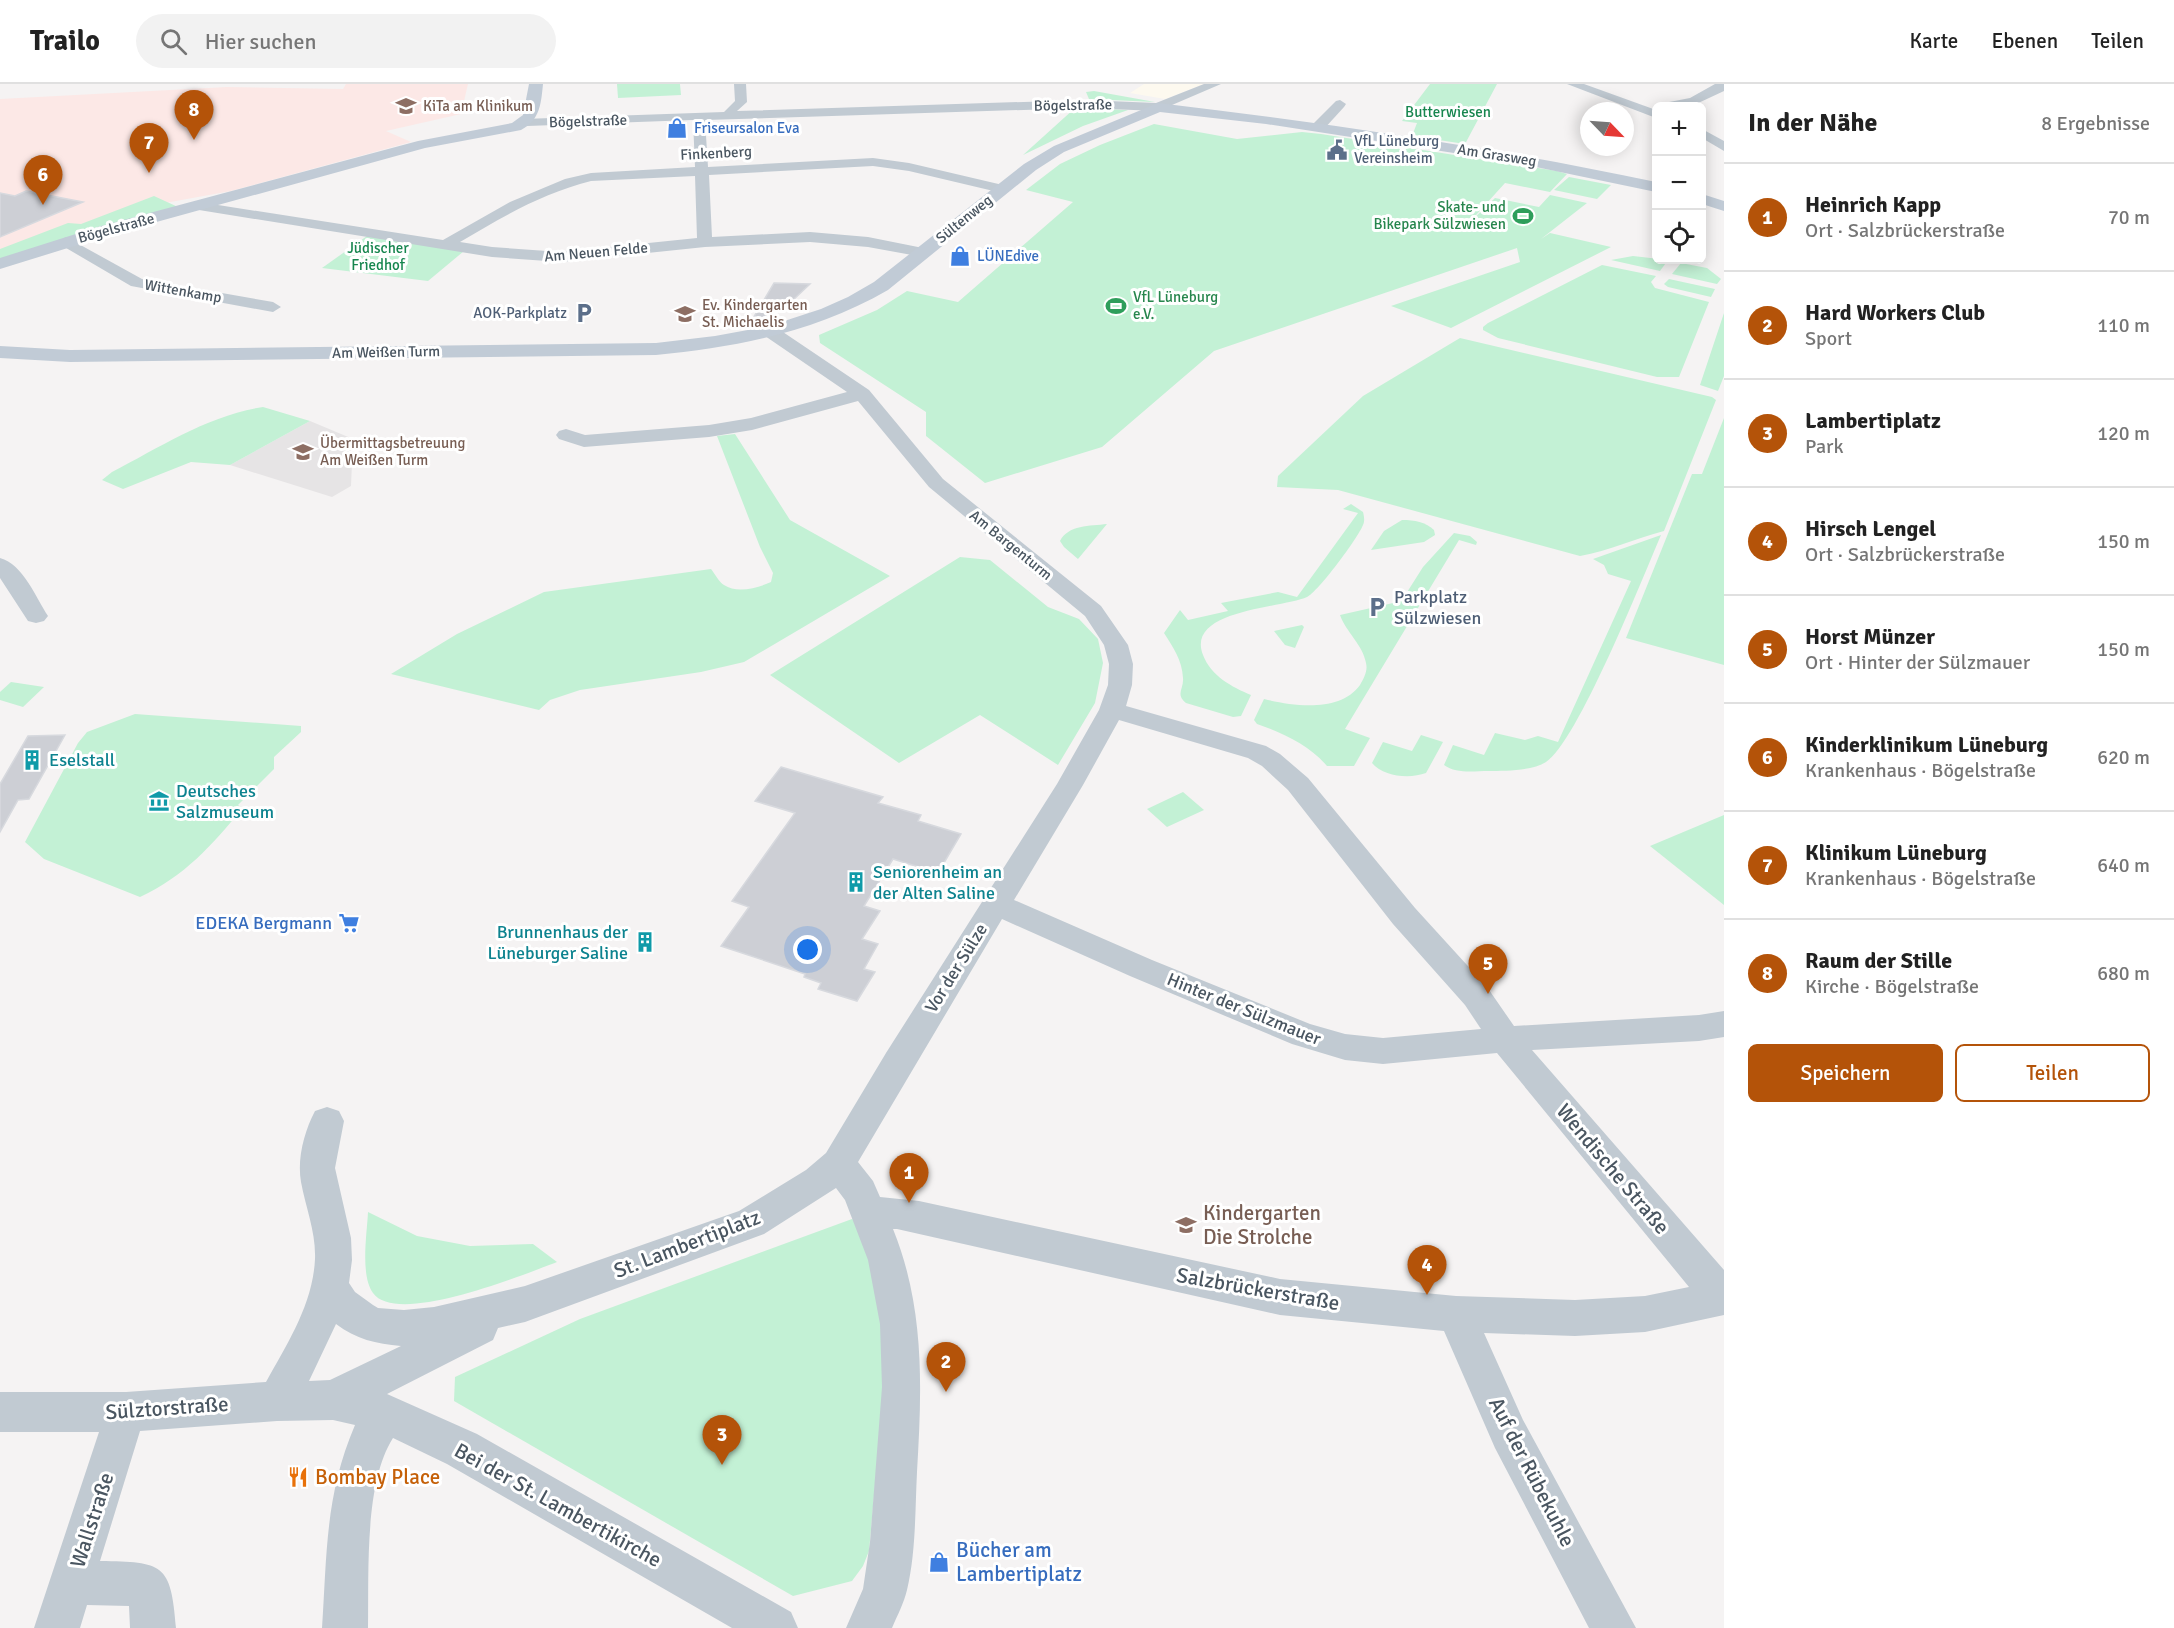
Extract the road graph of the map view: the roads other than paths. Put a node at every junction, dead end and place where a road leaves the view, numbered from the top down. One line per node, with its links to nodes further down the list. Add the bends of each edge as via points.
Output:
1 (536, 84): 12 (main road)
2 (740, 84): 10 (street, via 741,102 730,111)
3 (1215, 84): 8 (street)
4 (1574, 84): 9 (street)
5 (1724, 87): 6 (street)
6 (1691, 102)
7 (1340, 104): 13 (street)
8 (1158, 107): 10 (street, Bögelstraße, via 1084,100); 13 (main road, Am Grasweg); 18 (main road, Sültenweg, via 1059,149)
9 (1652, 111)
10 (730, 116): 11 (street, Bögelstraße)
11 (699, 117): 12 (street, Bögelstraße); 16 (street)
12 (527, 122): 20 (main road, Bögelstraße, via 501,131 423,144)
13 (1318, 127): 17 (main road, Am Grasweg, via 1523,159)
14 (1706, 136): 15 (street)
15 (1724, 147)
16 (703, 170): 18 (street, Finkenberg, via 873,162); 23 (street); 24 (street, Finkenberg, via 608,175 570,182 527,197)
17 (1652, 186)
18 (1002, 189): 25 (main road, Sültenweg)
19 (1706, 201): 21 (main road)
20 (199, 206): 22 (main road, Bögelstraße); 24 (street, Am Neuen Felde)
21 (1724, 206)
22 (66, 242): 26 (main road, Bögelstraße); 27 (street, Wittenkamp, via 137,283)
23 (705, 242): 24 (street, Am Neuen Felde, via 561,257); 25 (street, Am Neuen Felde, via 839,238)
24 (445, 245)
25 (923, 252): 28 (main road, Sültenweg, via 881,286 845,307)
26 (0, 264)
27 (273, 307)
28 (771, 332): 29 (main road, Am Weißen Turm, via 656,349 70,356); 30 (street, Am Bargenturm)
29 (0, 352)
30 (862, 394): 31 (street, via 752,424 709,431 584,441); 34 (street, Am Bargenturm, via 936,483 1093,611 1116,645 1121,664 1120,685)
31 (566, 435)
32 (0, 565): 33 (street)
33 (36, 616)
34 (1112, 710): 35 (street, Vor der Sülze); 37 (street, via 1236,745 1271,760 1298,784 1404,916 1476,996)
35 (996, 904): 37 (street, Hinter der Sülzmauer, via 1302,1035 1345,1047 1383,1051); 39 (street, Vor der Sülze)
36 (1724, 1024): 37 (street, Hinter der Sülzmauer)
37 (1505, 1039): 42 (street, Wendische Straße)
38 (327, 1121): 41 (street, via 318,1175 333,1239)
39 (838, 1164): 40 (street, via 860,1192); 43 (street, St. Lambertiplatz, via 819,1181 751,1224)
40 (868, 1214): 44 (street, Salzbrückerstraße, via 919,1217 1280,1297); 55 (street, via 886,1260 899,1324 902,1387 892,1542 885,1591)
41 (330, 1286): 43 (street, St. Lambertiplatz, via 342,1305 375,1326 434,1325); 46 (street, via 309,1339)
42 (1724, 1296): 44 (street, Salzbrückerstraße, via 1645,1314 1575,1318)
43 (525, 1304): 45 (street, St. Lambertiplatz)
44 (1456, 1314): 56 (street, Auf der Rübekuhle, via 1509,1434)
45 (333, 1400): 46 (street, Sülztorstraße); 49 (street, Bei der St. Lambertikirche)
46 (277, 1401): 48 (street, Sülztorstraße)
47 (0, 1412): 48 (street, Sülztorstraße)
48 (126, 1412): 50 (street, Wallstraße)
49 (386, 1413): 53 (street, via 368,1441 356,1478); 54 (street, Bei der St. Lambertikirche, via 462,1449)
50 (72, 1583): 51 (street, Wallstraße); 52 (street, via 141,1584 151,1592)
51 (57, 1628)
52 (153, 1628)
53 (345, 1628)
54 (775, 1628)
55 (869, 1628)
56 (1613, 1628)

